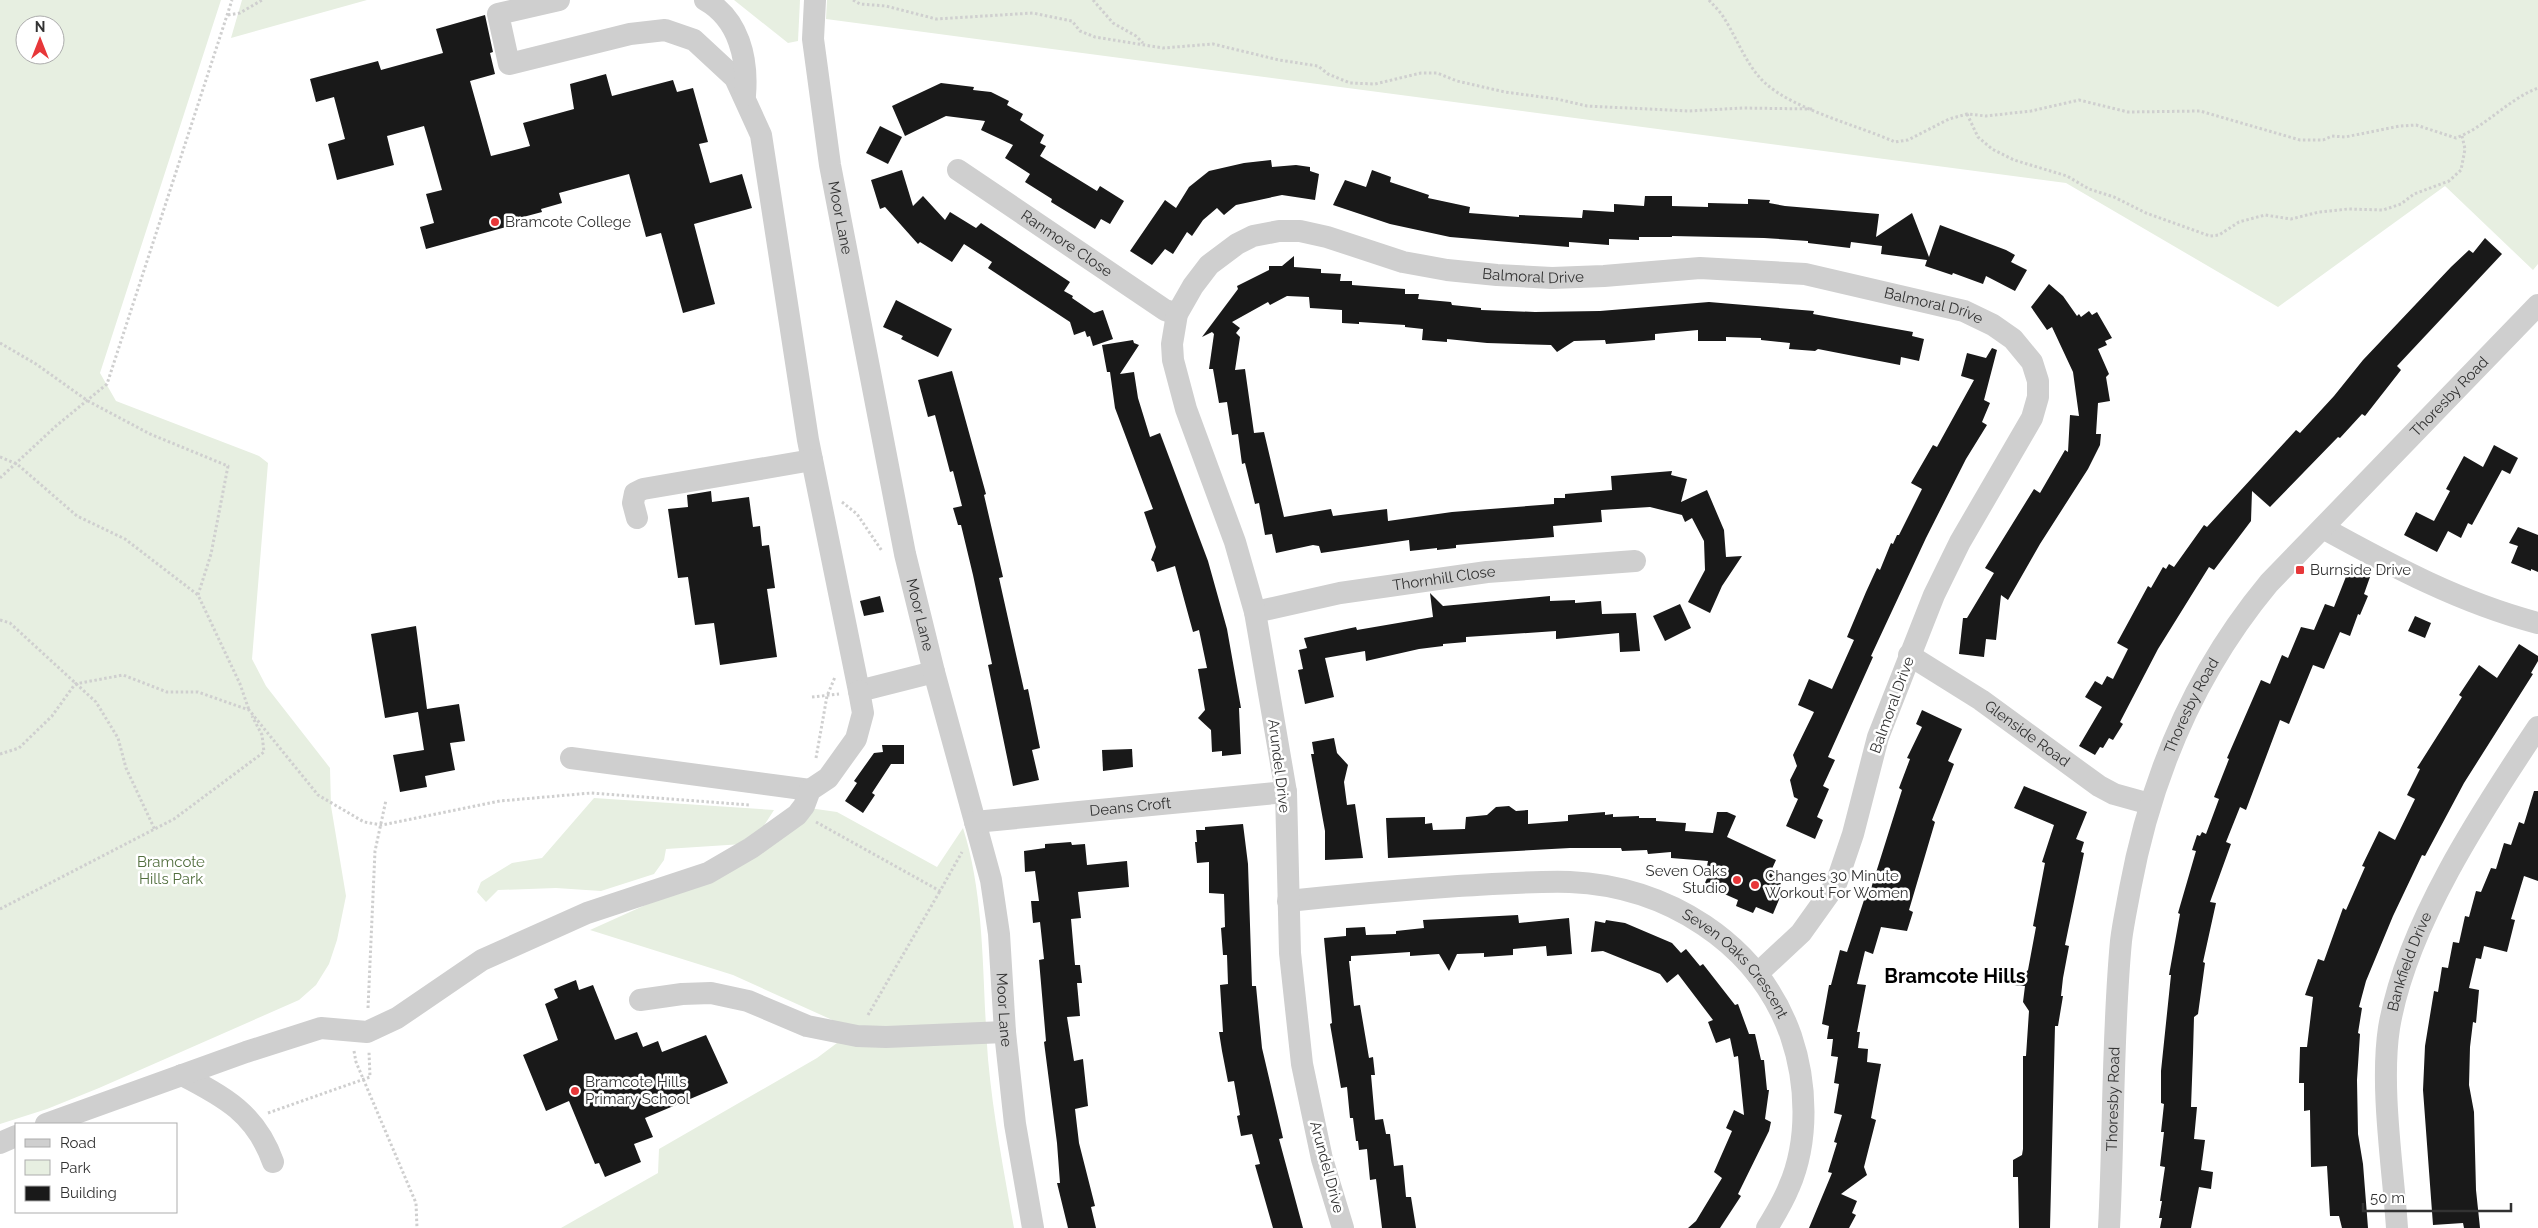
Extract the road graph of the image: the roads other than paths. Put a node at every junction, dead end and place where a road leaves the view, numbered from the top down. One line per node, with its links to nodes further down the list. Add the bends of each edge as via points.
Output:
1 (559, 0): 4 (street, via 498,14 509,64 630,34 665,30 694,40 735,78)
2 (705, 0): 4 (street, via 732,25 744,53)
3 (815, 0): 15 (street, Moor Lane, via 813,39 830,165 905,554)
4 (744, 96): 8 (street, via 761,135)
5 (958, 170): 7 (street, Ranmore Close, via 1165,310)
6 (2538, 304): 10 (street, Thoresby Road)
7 (1177, 314): 12 (street, Arundel Drive, via 1172,344 1176,376); 14 (street, Balmoral Drive, via 1192,286 1209,265 1253,236 1279,231 1300,231 1327,237 1403,262 1447,270 1552,278 1700,268 1805,274 1964,311 2013,339 2032,362 2038,381 2038,398 2032,418 1960,542)
8 (812, 460): 9 (street, via 643,489 635,493 633,503); 16 (street)
9 (637, 518)
10 (2323, 528): 13 (street, via 2414,578 2479,605); 21 (street, Thoresby Road, via 2268,583 2224,642 2178,727)
11 (1635, 561): 12 (street, Thornhill Close, via 1487,572 1340,593)
12 (1255, 612): 20 (street, Arundel Drive)
13 (2538, 623)
14 (1909, 655): 21 (street, Glenside Road, via 1981,700 2092,782 2114,794); 24 (street, Balmoral Drive, via 1878,737 1853,834 1836,884 1802,933)
15 (934, 672): 16 (street); 22 (street, Moor Lane)
16 (859, 691): 19 (street, via 863,713 856,739 828,778)
17 (2538, 727): 36 (street, Bankfield Drive, via 2499,785 2446,880 2407,961 2389,1028 2387,1064)
18 (571, 758): 19 (street)
19 (810, 790): 27 (street, via 797,815 751,848 708,873 586,913 482,960 396,1018 359,1031 321,1028)
20 (1286, 792): 22 (street, Deans Croft); 23 (street, Arundel Drive)
21 (2150, 804): 35 (street, Thoresby Road, via 2121,940 2112,1094)
22 (976, 826): 26 (street, Moor Lane, via 996,909)
23 (1288, 901): 24 (street, Seven Oaks Crescent, via 1504,883 1570,882 1598,886 1657,899 1683,912 1728,943); 33 (street, Arundel Drive, via 1302,1064 1322,1159)
24 (1757, 974): 34 (street, Seven Oaks Crescent, via 1784,1020 1796,1051 1803,1109 1802,1133 1790,1187)
25 (640, 1000): 26 (street, via 711,992 748,1001 808,1026 857,1036 886,1038)
26 (1005, 1032): 32 (street, Moor Lane, via 1015,1124)
27 (182, 1075): 28 (street); 31 (street, via 239,1107 270,1152)
28 (49, 1123)
29 (15, 1136): 30 (street)
30 (0, 1143)
31 (273, 1162)
32 (1033, 1228)
33 (1343, 1228)
34 (1767, 1228)
35 (2109, 1228)
36 (2397, 1228)

